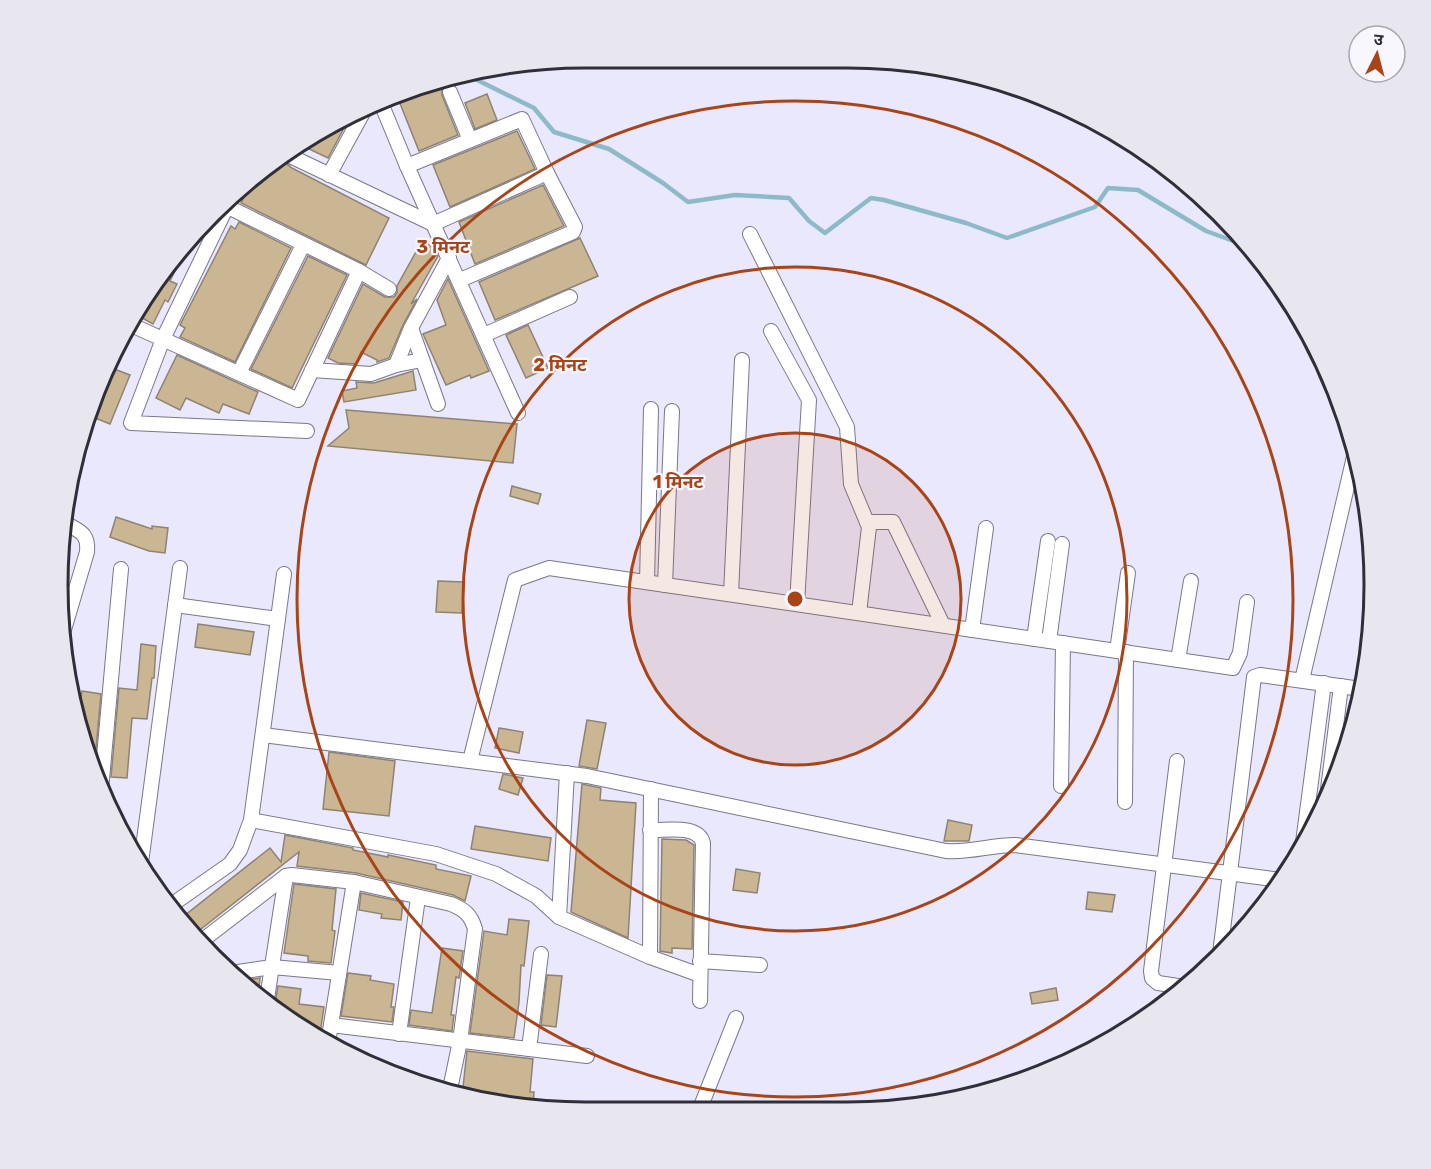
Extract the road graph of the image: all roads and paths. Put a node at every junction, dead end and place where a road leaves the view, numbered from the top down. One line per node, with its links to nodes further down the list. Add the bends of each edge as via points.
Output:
1 (450, 92): 4 (street)
2 (383, 109): 6 (street)
3 (359, 120): 8 (street)
4 (470, 140): 6 (street); 7 (street, via 522,119)
5 (293, 158): 8 (street)
6 (407, 166): 11 (street)
7 (547, 173): 11 (street); 16 (street, via 575,226 573,232)
8 (329, 175): 11 (street)
9 (235, 204): 13 (street)
10 (221, 217): 23 (street)
11 (433, 224): 14 (street)
12 (750, 234): 35 (street, via 846,427 851,484)
13 (303, 245): 15 (street); 28 (street)
14 (449, 258): 16 (street); 20 (street)
15 (359, 271): 17 (street); 27 (street)
16 (460, 280): 22 (street)
17 (389, 289)
18 (570, 297): 22 (street)
19 (136, 327): 23 (street)
20 (411, 328): 24 (street); 26 (street)
21 (771, 331): 47 (street, via 809,400)
22 (484, 334): 32 (street)
23 (163, 339): 28 (street); 33 (street, via 131,423)
24 (422, 360): 26 (street); 29 (street)
25 (742, 360): 45 (street)
26 (396, 365): 27 (street, via 371,374)
27 (312, 370): 28 (street, via 298,400)
28 (239, 373)
29 (438, 404)
30 (651, 409): 43 (street)
31 (672, 411): 44 (street)
32 (518, 413)
33 (307, 431)
34 (1351, 471): 59 (street)
35 (867, 522): 50 (street); 52 (street, via 892,522)
36 (71, 527): 49 (street, via 88,541)
37 (986, 528): 53 (street)
38 (180, 568): 48 (street)
39 (121, 569): 67 (street)
40 (1128, 573): 57 (street)
41 (284, 574): 51 (street)
42 (1191, 581): 58 (street)
43 (647, 582): 44 (street); 64 (street, via 549,567 515,580)
44 (665, 585): 45 (street)
45 (731, 594): 47 (street)
46 (1247, 602): 58 (street, via 1240,653 1233,668)
47 (797, 604): 50 (street)
48 (175, 605): 51 (street); 75 (street)
49 (69, 613)
50 (859, 613): 52 (street)
51 (278, 619): 63 (street)
52 (944, 625): 53 (street)
53 (972, 630): 54 (street)
54 (1034, 639): 55 (street); 55 (street, via 1055,542)
55 (1049, 641): 56 (street)
56 (1063, 643): 57 (street); 69 (street)
57 (1121, 651): 58 (street); 71 (street)
58 (1178, 660)
59 (1302, 680): 60 (street); 77 (street, via 1254,677)
60 (1323, 683): 61 (street); 72 (street)
61 (1341, 686): 62 (street); 66 (street)
62 (1353, 688)
63 (263, 735): 64 (street); 73 (street)
64 (470, 761): 68 (street)
65 (1177, 761): 76 (street)
66 (1331, 763)
67 (103, 771)
68 (567, 773): 70 (street); 83 (street)
69 (1061, 786)
70 (651, 789): 74 (street); 76 (street, via 946,851 963,853 1015,845)
71 (1125, 802)
72 (1312, 809)
73 (252, 820): 82 (street, via 230,864); 83 (street, via 464,861 521,886)
74 (651, 831): 87 (street); 88 (street, via 689,831 701,837)
75 (142, 852)
76 (1164, 866): 77 (street); 94 (street, via 1151,975 1153,981)
77 (1228, 874): 79 (street); 85 (street)
78 (286, 876): 80 (street); 84 (street); 90 (street)
79 (1271, 879)
80 (354, 882): 81 (street); 92 (street)
81 (418, 898): 100 (street); 101 (street, via 461,908 472,920)
82 (176, 902)
83 (559, 917): 87 (street)
84 (206, 936)
85 (1221, 940)
86 (541, 954): 102 (street)
87 (650, 957): 93 (street)
88 (700, 961): 89 (street); 93 (street)
89 (760, 965)
90 (272, 967): 91 (street); 92 (street); 95 (street)
91 (242, 971)
92 (339, 973): 98 (street)
93 (700, 975): 96 (street)
94 (1173, 985)
95 (268, 994)
96 (700, 1001)
97 (736, 1018): 105 (street)
98 (331, 1025): 99 (street); 100 (street)
99 (330, 1034)
100 (399, 1034): 101 (street)
101 (460, 1041): 102 (street); 104 (street)
102 (529, 1049): 103 (street)
103 (587, 1056)
104 (451, 1084)
105 (703, 1102)

